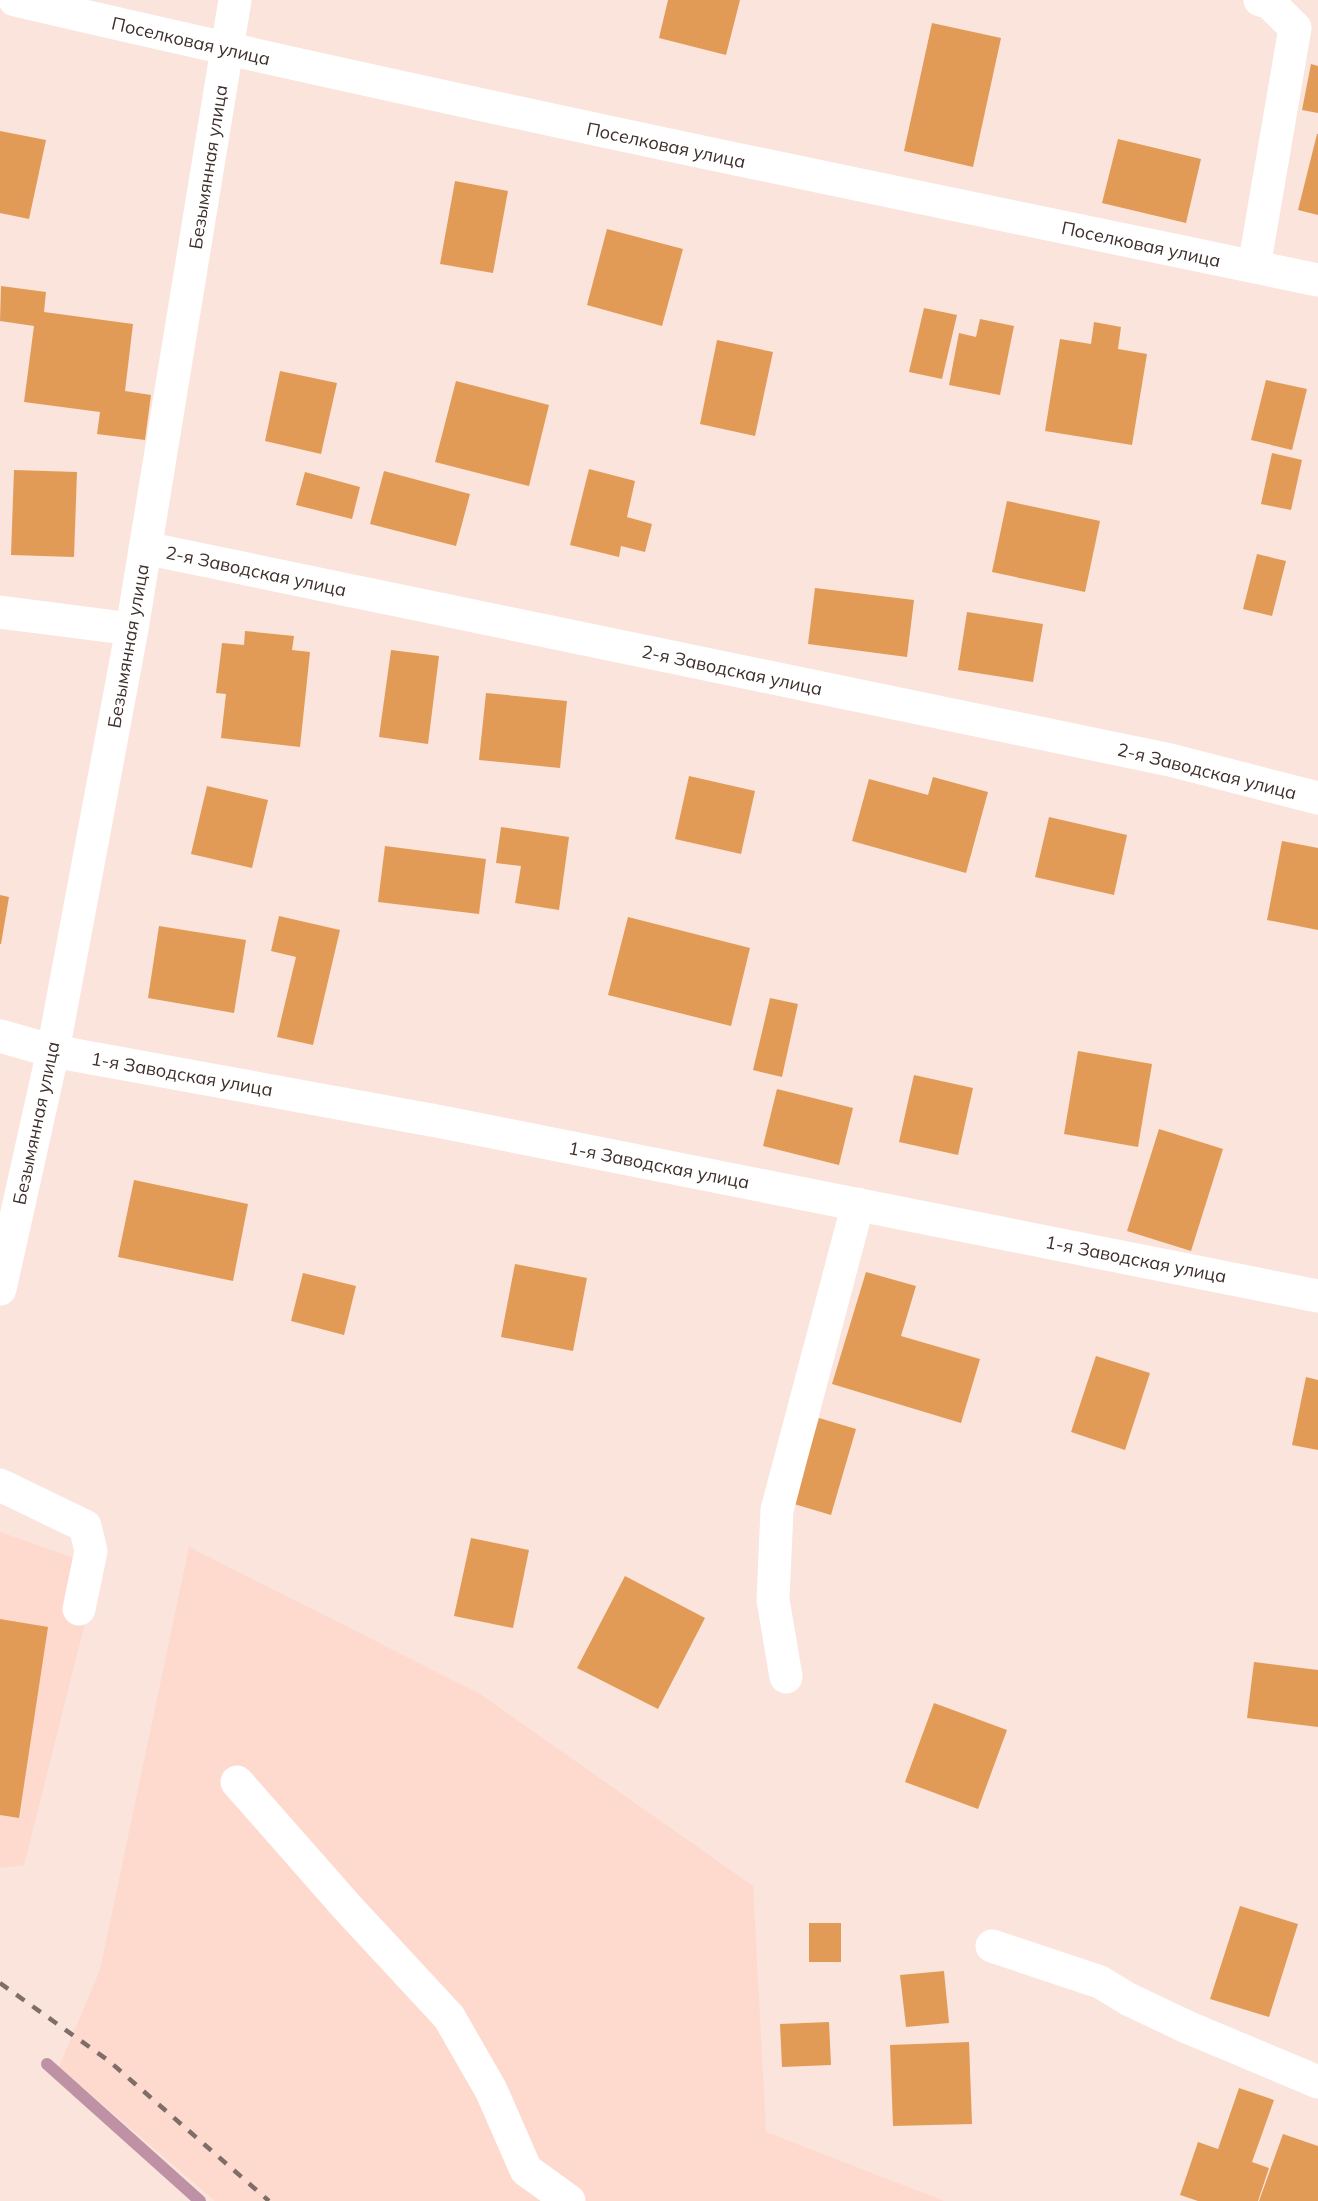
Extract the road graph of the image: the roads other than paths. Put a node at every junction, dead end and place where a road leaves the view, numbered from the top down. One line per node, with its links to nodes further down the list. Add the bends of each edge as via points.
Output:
1 (15, 0): 4 (street, Поселковая улица)
2 (235, 0): 4 (street, Безымянная улица)
3 (1260, 0): 5 (street, via 1270,3 1295,28)
4 (227, 49): 5 (street, Поселковая улица, via 607,133); 7 (street, Безымянная улица)
5 (1254, 267): 6 (street, Поселковая улица)
6 (1318, 280)
7 (145, 548): 9 (street, Безымянная улица); 10 (street, 2-я Заводская улица, via 1170,760)
8 (0, 612): 9 (street)
9 (132, 629): 12 (street, Безымянная улица)
10 (1318, 798)
11 (0, 1036): 12 (street, 1-я Заводская улица)
12 (53, 1051): 13 (street, 1-я Заводская улица); 14 (street, Безымянная улица)
13 (858, 1204): 15 (street, 1-я Заводская улица); 18 (street, via 777,1510 773,1600)
14 (0, 1288)
15 (1318, 1296)
16 (0, 1485): 17 (street, via 85,1526 91,1551)
17 (79, 1609)
18 (786, 1677)
19 (237, 1782): 22 (street, via 448,2016 491,2090 526,2170)
20 (992, 1946): 21 (street, via 1100,1982 1187,2027)
21 (1318, 2082)
22 (569, 2201)

